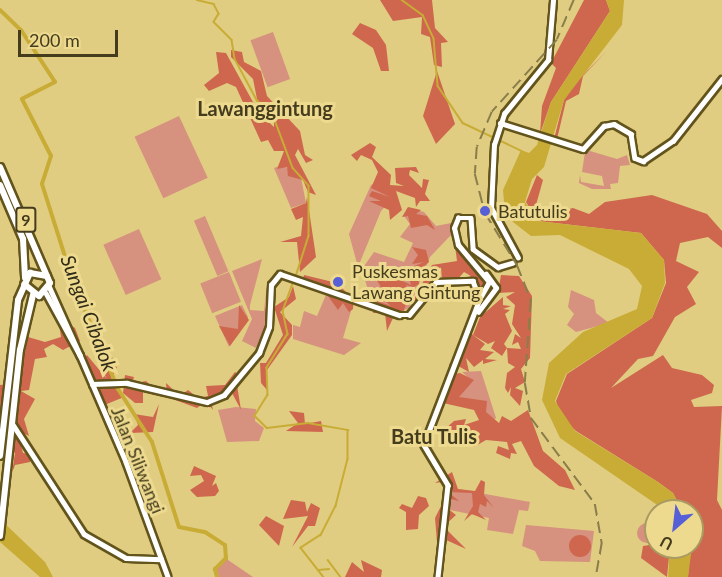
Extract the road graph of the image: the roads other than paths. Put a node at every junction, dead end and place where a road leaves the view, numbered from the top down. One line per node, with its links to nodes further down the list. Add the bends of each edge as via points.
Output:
1 (553, 0): 3 (main road, via 548,60)
2 (722, 79): 3 (main road, via 673,141 645,160 636,159 631,134 614,124 604,126 588,148 555,142)
3 (500, 123): 6 (main road, via 494,145 490,200 500,228)
4 (0, 166): 9 (highway, 9)
5 (0, 185): 10 (highway, 9, via 23,239)
6 (518, 258)
7 (512, 263): 8 (main road, via 498,267 473,249 473,221 460,216 454,232 458,245)
8 (484, 273): 13 (main road, via 490,288); 14 (main road, via 496,288)
9 (47, 276): 10 (highway, via 37,271); 11 (highway, 9)
10 (25, 281): 12 (highway); 15 (highway, 9)
11 (47, 289): 12 (highway); 17 (main road, Jalan Siliwangi)
12 (33, 295): 16 (highway)
13 (481, 297): 14 (main road); 18 (main road, via 473,281 440,280 409,315 399,315 289,274 273,281 269,327 259,353 224,395 207,402 115,383)
14 (476, 314): 28 (main road, via 424,445 448,485)
15 (15, 331): 16 (highway); 23 (highway, 9)
16 (23, 332): 20 (highway)
17 (92, 384): 18 (main road); 19 (main road, Jalan Siliwangi)
18 (104, 385): 19 (main road)
19 (97, 394): 26 (main road, Jalan Siliwangi)
20 (11, 421): 21 (main road); 22 (highway)
21 (20, 436): 22 (main road); 26 (main road, via 84,534 126,558)
22 (9, 438): 24 (highway)
23 (0, 456)
24 (2, 487): 25 (highway)
25 (0, 536)
26 (161, 559): 27 (main road, Jalan Siliwangi)
27 (168, 577)
28 (438, 577)

